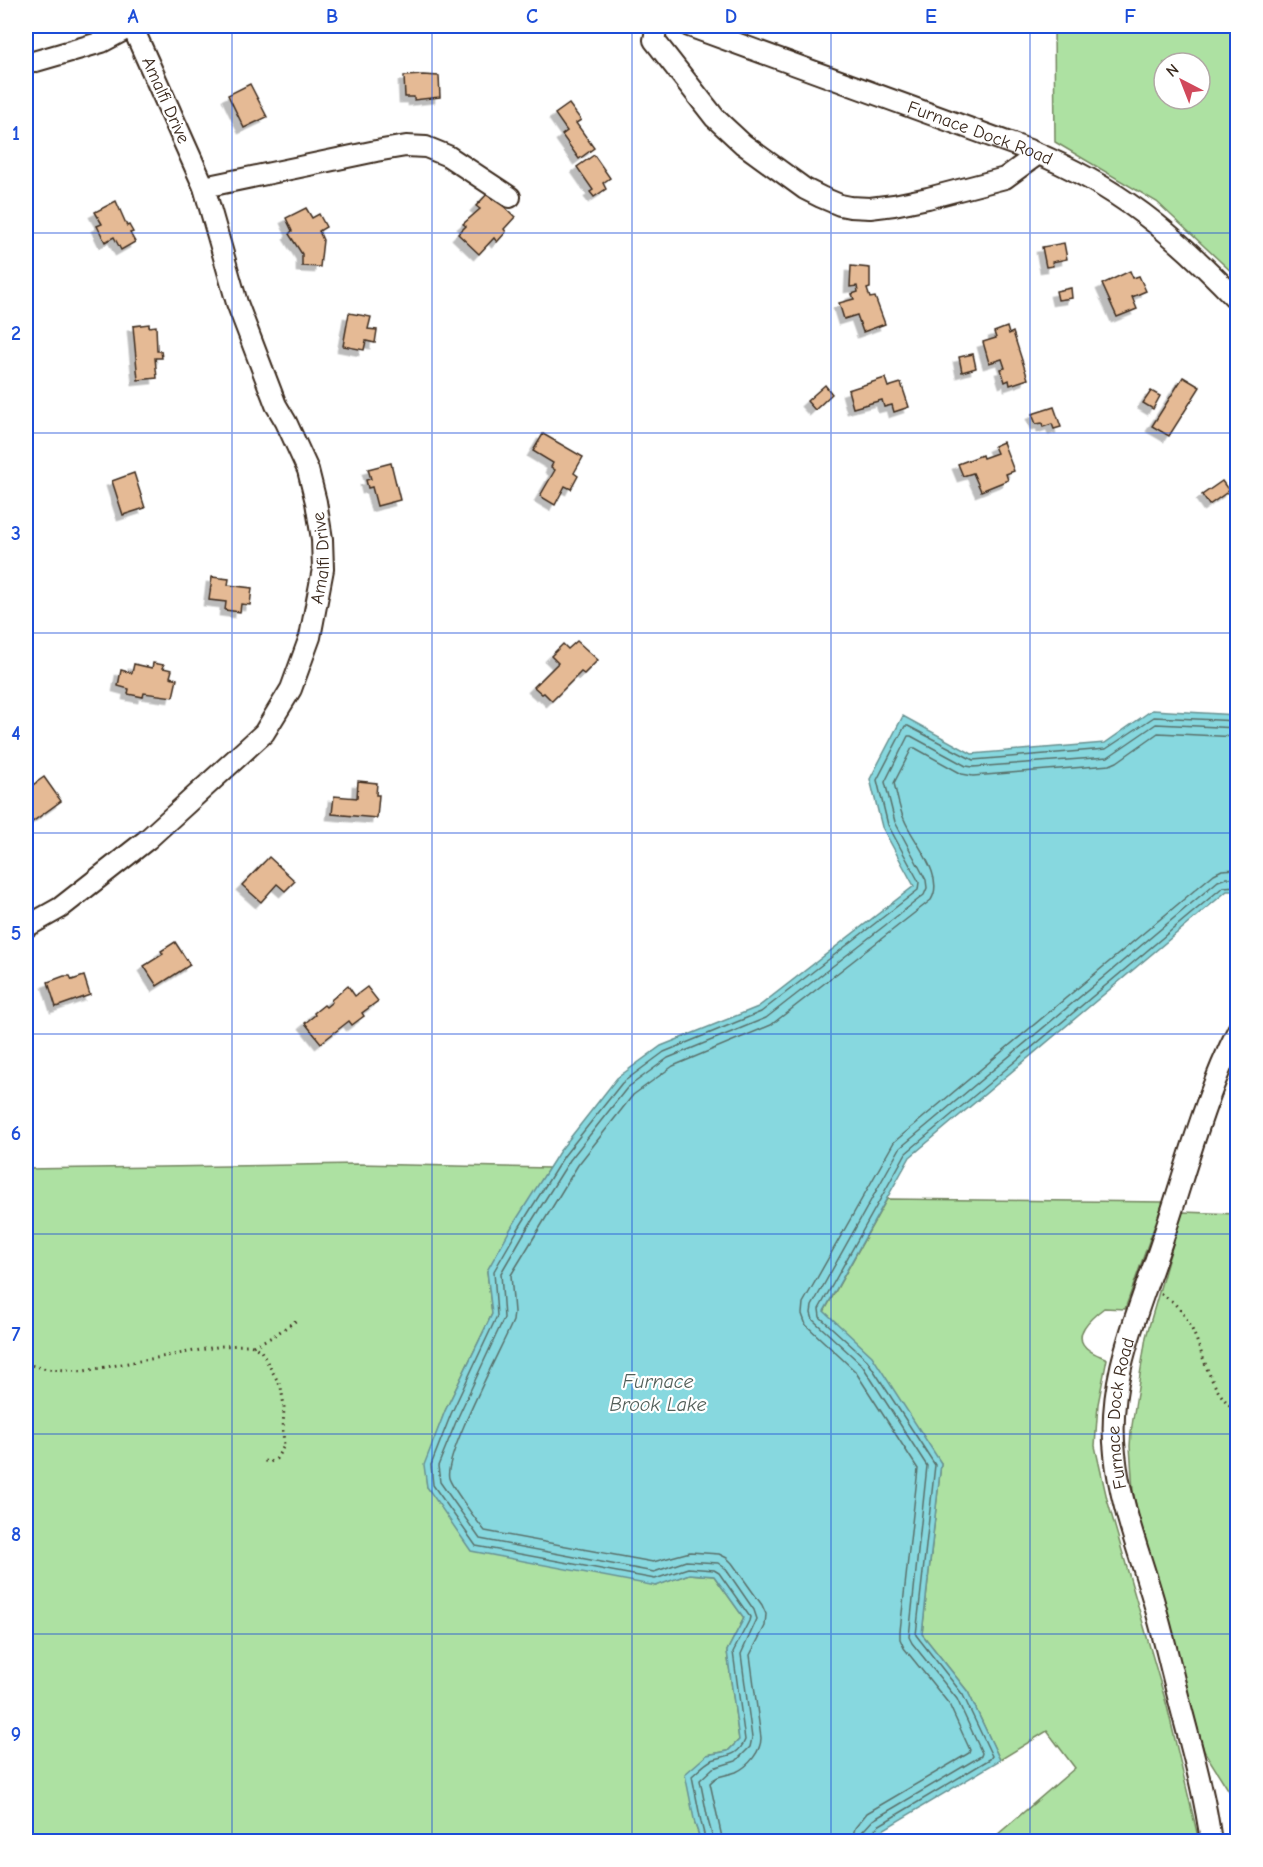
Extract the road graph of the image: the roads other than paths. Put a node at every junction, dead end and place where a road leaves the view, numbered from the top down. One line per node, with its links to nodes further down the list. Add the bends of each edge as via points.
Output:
1 (132, 26): 4 (street, via 102,42); 6 (street, Amalfi Drive)
2 (657, 26): 5 (street, via 654,40 727,130 805,189 840,205 870,208 928,198 1005,178)
3 (689, 26): 5 (street, Furnace Dock Road)
4 (26, 64)
5 (1038, 154): 8 (street, Furnace Dock Road, via 1090,178 1132,205 1188,250)
6 (204, 187): 7 (street, via 406,146 426,147 448,156); 9 (street, Amalfi Drive, via 237,303 276,405 308,470 316,502 323,569 310,637 291,689 264,733 148,839 60,908)
7 (510, 197)
8 (1238, 301)
9 (26, 927)
10 (1238, 1030): 11 (street, Furnace Dock Road, via 1207,1103 1125,1346 1113,1415 1115,1455 1126,1509 1200,1779)
11 (1211, 1842)

